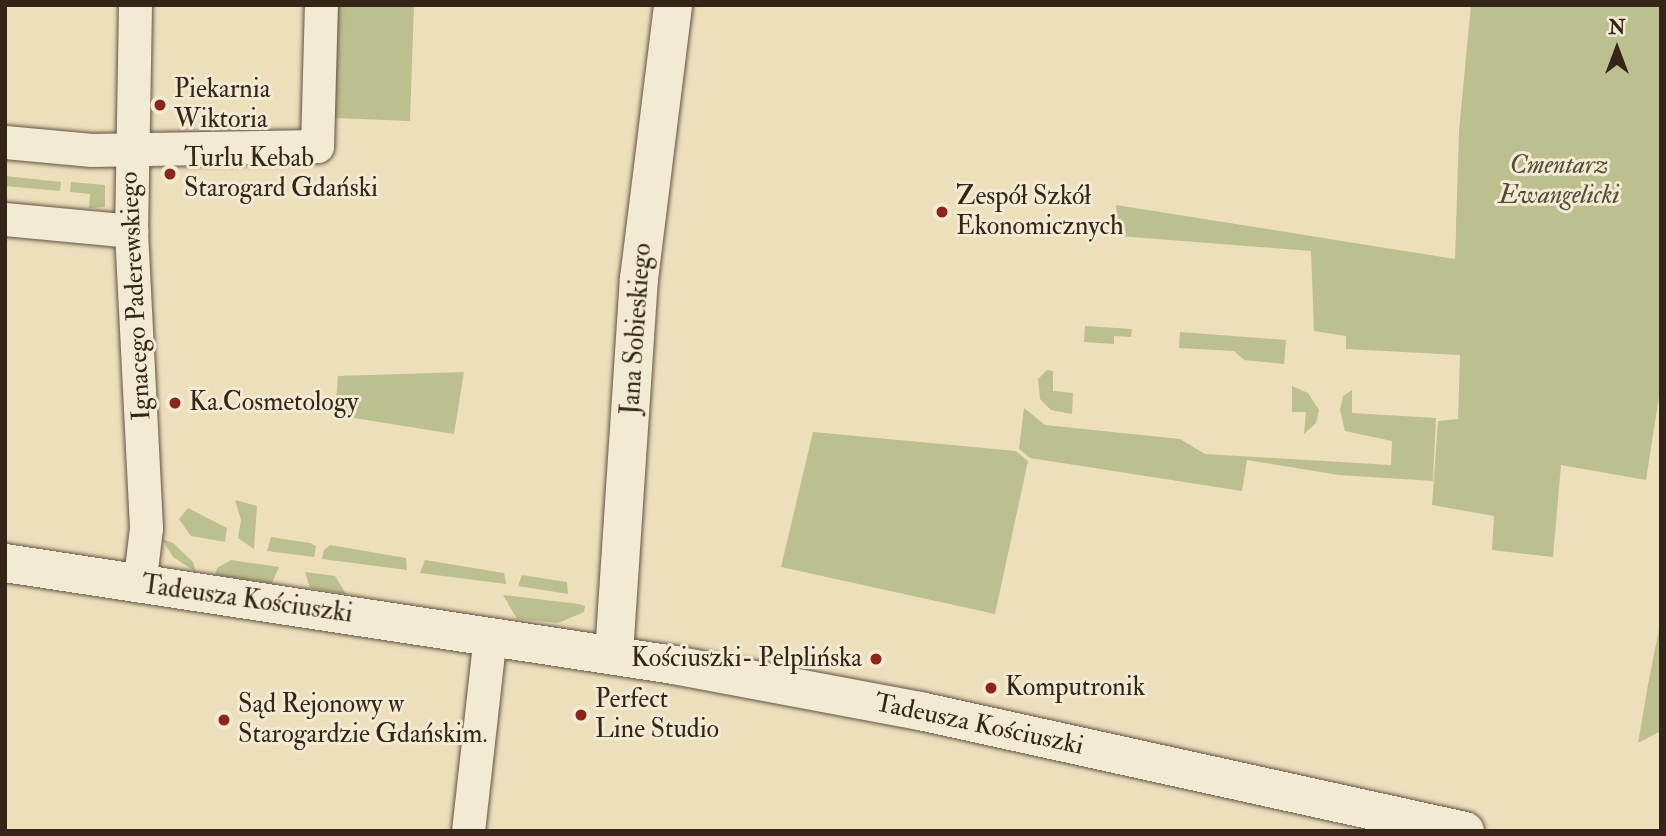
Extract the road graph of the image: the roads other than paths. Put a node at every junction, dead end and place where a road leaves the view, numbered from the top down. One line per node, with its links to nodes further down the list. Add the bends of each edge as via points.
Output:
1 (135, 5): 5 (street, Ignacego Paderewskiego)
2 (321, 5): 5 (street, via 317,146)
3 (673, 5): 11 (street, Jana Sobieskiego, via 639,279)
4 (5, 142): 5 (street)
5 (130, 150): 7 (street, Ignacego Paderewskiego)
6 (5, 219): 7 (street)
7 (131, 231): 9 (street, Ignacego Paderewskiego, via 146,528)
8 (5, 563): 9 (street, Tadeusza Kościuszki)
9 (139, 586): 10 (street, Tadeusza Kościuszki)
10 (490, 634): 11 (street, Tadeusza Kościuszki); 13 (street)
11 (614, 654): 12 (street, Tadeusza Kościuszki, via 919,712)
12 (1391, 823): 14 (street, Tadeusza Kościuszki)
13 (468, 831)
14 (1465, 831)

